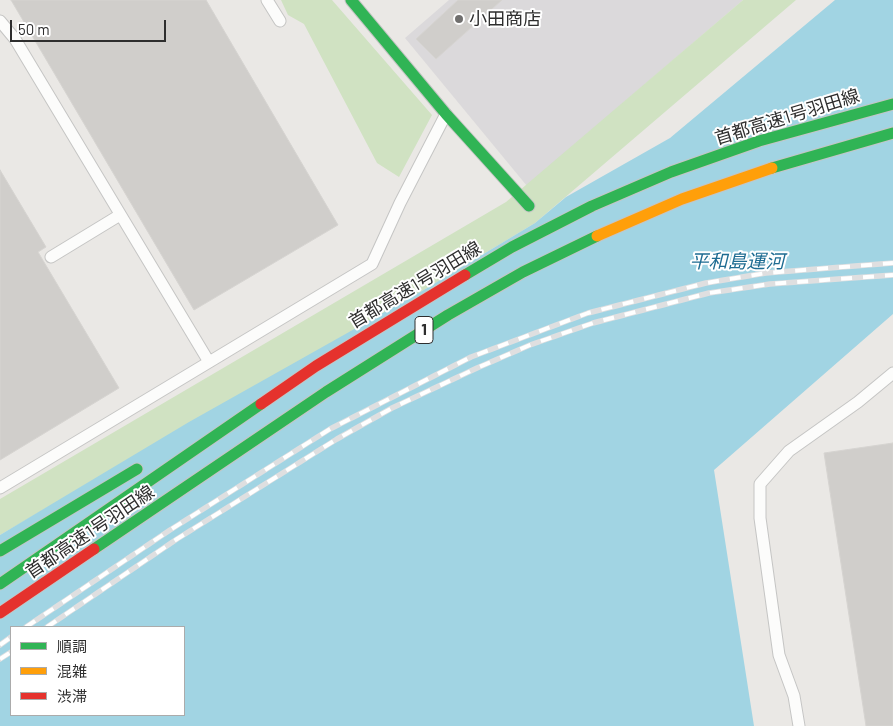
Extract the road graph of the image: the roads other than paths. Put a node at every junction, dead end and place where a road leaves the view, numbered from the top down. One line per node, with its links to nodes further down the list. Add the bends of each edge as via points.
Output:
1 (267, 0): 4 (lane)
2 (351, 0): 6 (main road)
3 (0, 21): 9 (lane, via 15,39)
4 (280, 21)
5 (893, 104): 12 (main road, 首都高速1号羽田線 / 1, via 759,141 671,172 592,206 512,247)
6 (446, 114): 8 (main road); 11 (lane, via 372,264)
7 (893, 133): 19 (main road, 首都高速1号羽田線 / 1, via 762,171 682,199 523,272 326,392)
8 (529, 206)
9 (120, 215): 10 (lane); 11 (lane)
10 (50, 257)
11 (209, 362): 16 (lane)
12 (316, 366): 14 (main road); 18 (main road, 首都高速1号羽田線 / 1)
13 (893, 373): 20 (lane, via 789,451 760,484 760,518 779,655 794,696)
14 (196, 434)
15 (146, 463): 17 (main road)
16 (0, 488)
17 (0, 551)
18 (0, 584)
19 (0, 614)
20 (799, 726)

